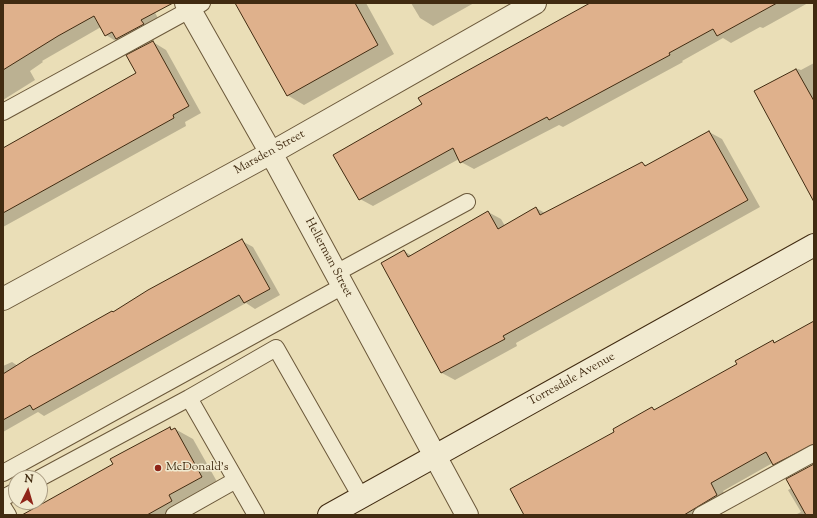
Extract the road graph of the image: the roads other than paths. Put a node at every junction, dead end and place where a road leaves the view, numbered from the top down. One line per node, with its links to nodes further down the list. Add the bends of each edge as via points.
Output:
1 (535, 3): 4 (street, Marsden Street)
2 (193, 5): 3 (lane); 4 (street, Hellerman Street)
3 (3, 112)
4 (271, 153): 7 (street, Hellerman Street); 8 (street, Marsden Street)
5 (467, 202): 7 (lane)
6 (814, 245): 11 (street, Torresdale Avenue)
7 (340, 280): 11 (street, Hellerman Street); 12 (lane)
8 (3, 299)
9 (189, 398): 13 (lane); 14 (lane); 15 (lane, via 276,348)
10 (814, 453): 22 (lane)
11 (435, 457): 15 (street, Torresdale Avenue); 21 (street, Hellerman Street)
12 (3, 473)
13 (48, 474)
14 (236, 480): 18 (lane); 19 (lane)
15 (361, 497): 20 (street, Torresdale Avenue)
16 (3, 507): 17 (lane)
17 (8, 515)
18 (174, 515)
19 (256, 515)
20 (329, 515)
21 (467, 515)
22 (701, 515)

